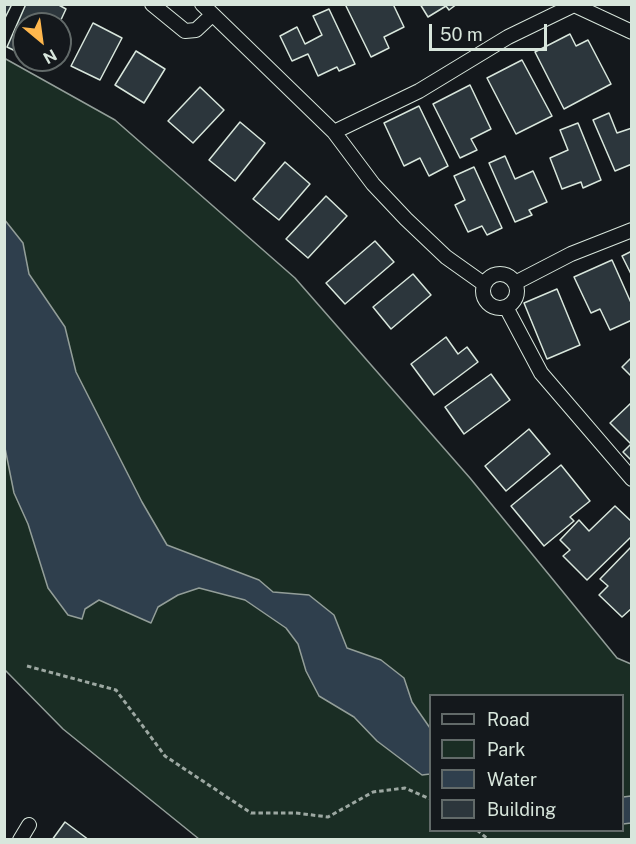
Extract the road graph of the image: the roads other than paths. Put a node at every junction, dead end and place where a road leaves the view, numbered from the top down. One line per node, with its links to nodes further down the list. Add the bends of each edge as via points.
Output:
1 (152, 4): 2 (street, via 185,31 196,30)
2 (207, 10): 4 (street)
3 (632, 32): 4 (street, via 574,5 508,37 419,91)
4 (334, 132): 7 (street, via 373,184 406,219 446,257)
5 (632, 230): 6 (street, via 571,254)
6 (515, 283): 7 (street, via 497,274); 8 (street, via 517,295)
7 (484, 284): 8 (street, via 484,296 490,304)
8 (506, 307): 9 (street, via 541,373)
9 (632, 479)
10 (29, 825): 11 (street)
11 (20, 840)

